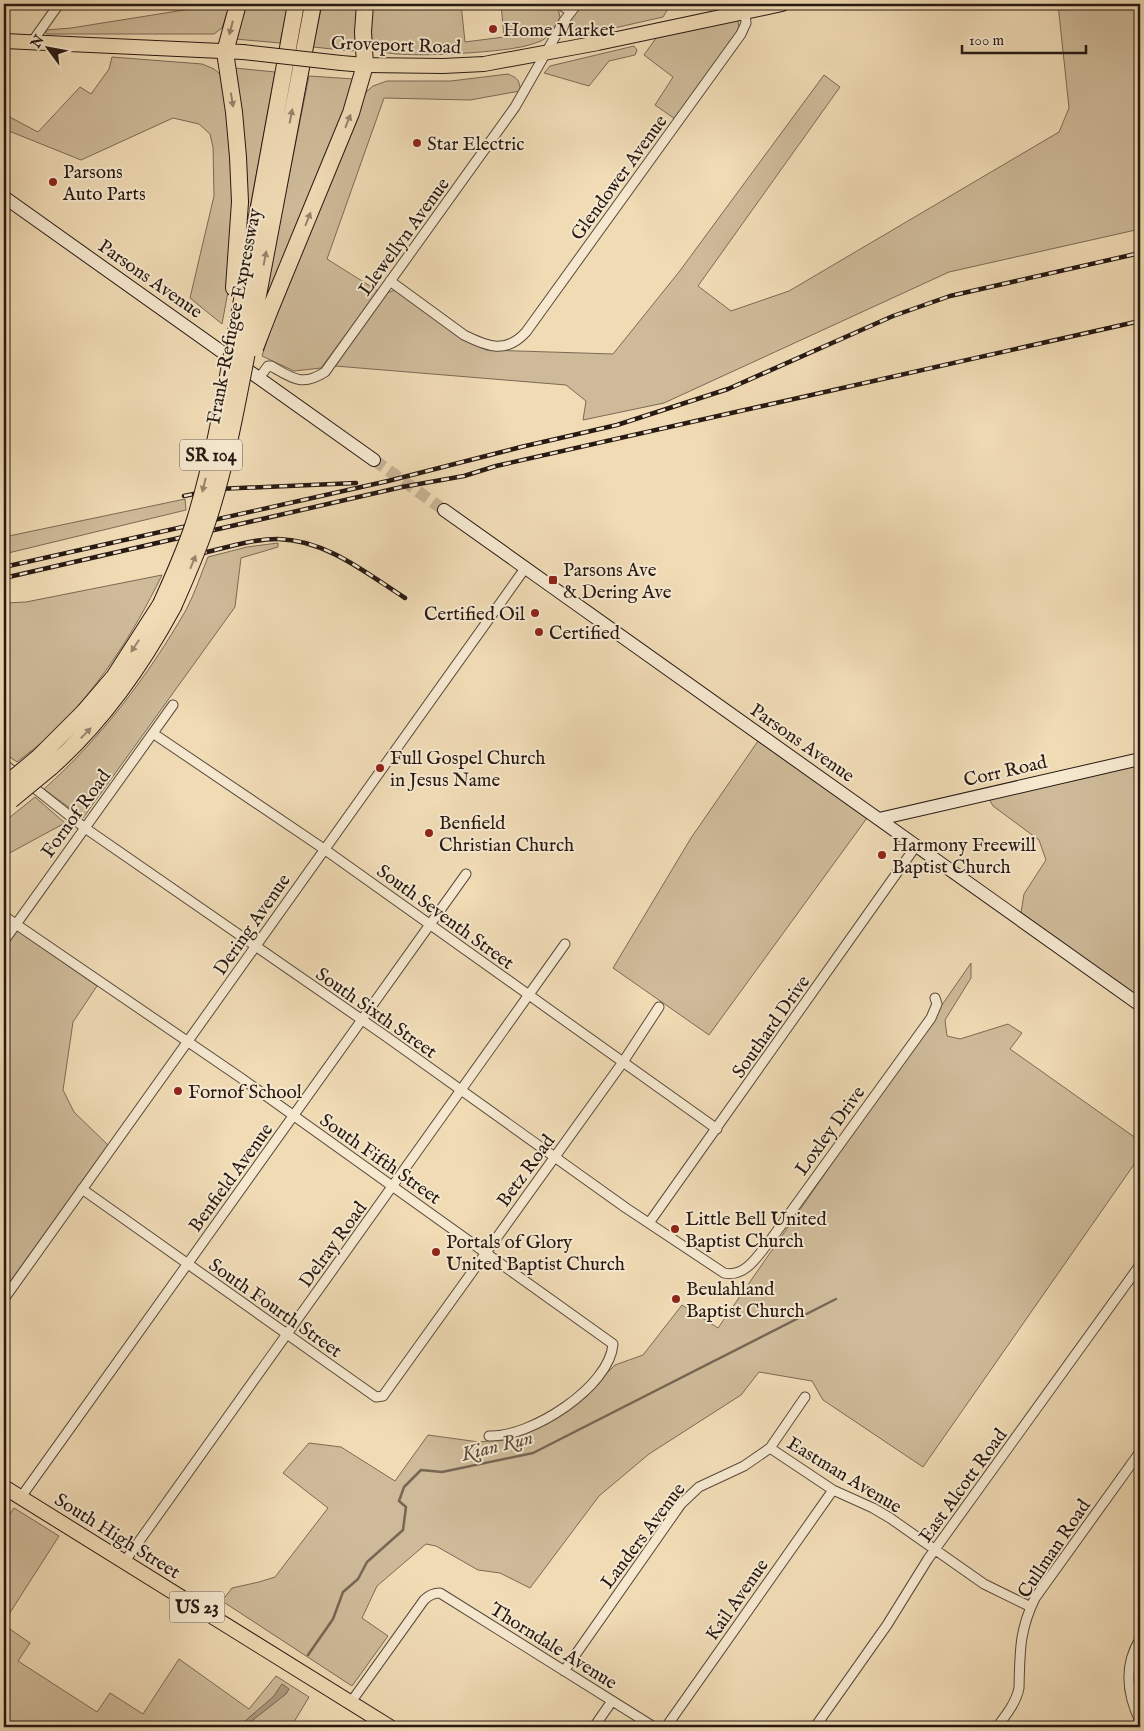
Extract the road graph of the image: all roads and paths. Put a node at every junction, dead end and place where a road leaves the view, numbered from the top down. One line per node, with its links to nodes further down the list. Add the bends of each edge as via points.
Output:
1 (59, 4): 12 (street)
2 (238, 4): 13 (highway, one-way to 13)
3 (296, 4): 18 (highway, Frank-Refugee Expressway / SR 104)
4 (313, 4): 18 (highway, Frank-Refugee Expressway / SR 104, one-way to 4)
5 (365, 4): 15 (highway)
6 (560, 4): 9 (street)
7 (577, 4): 9 (street, Llewellyn Avenue)
8 (782, 4): 10 (main road, Groveport Road)
9 (571, 12): 14 (street, Llewellyn Avenue)
10 (745, 12): 14 (main road, Groveport Road); 17 (street, Glendower Avenue, via 746,23 741,34 515,343 488,346 464,335)
11 (4, 41): 12 (main road, Groveport Road)
12 (32, 42): 13 (main road, Groveport Road)
13 (225, 52): 15 (main road, Groveport Road, bridge); 18 (highway, one-way to 18, via 235,121)
14 (548, 52): 15 (main road, Groveport Road, via 484,64); 17 (street, Llewellyn Avenue, via 515,107)
15 (365, 65): 18 (highway, one-way to 15, via 351,113)
16 (4, 197): 19 (street, Parsons Avenue)
17 (390, 281): 19 (street, Llewellyn Avenue, via 325,372 315,378 299,380 268,366)
18 (250, 303): 23 (highway, Frank-Refugee Expressway / SR 104, one-way to 23, bridge, via 204,486 173,577); 23 (highway, Frank-Refugee Expressway / SR 104, one-way to 18, bridge, via 199,547 211,512 239,392)
19 (259, 378): 20 (street, Parsons Avenue)
20 (374, 460)
21 (444, 510): 22 (street, Parsons Avenue)
22 (526, 567): 29 (street, Parsons Avenue); 32 (street, Dering Avenue)
23 (167, 606): 28 (highway, Frank-Refugee Expressway / SR 104, bridge, via 45,762)
24 (173, 705): 25 (street, Fornof Road)
25 (154, 734): 30 (street, Fornof Road); 32 (street, South Seventh Street)
26 (1140, 758): 29 (street, Corr Road)
27 (4, 764): 30 (street, South Sixth Street)
28 (6, 797)
29 (879, 819): 31 (street, Parsons Avenue)
30 (85, 828): 35 (street, Fornof Road); 39 (street, South Sixth Street)
31 (916, 846): 42 (street, Parsons Avenue); 49 (street, Southard Drive)
32 (324, 850): 36 (street, South Seventh Street); 39 (street, Dering Avenue)
33 (466, 874): 36 (street, Benfield Avenue)
34 (4, 916): 35 (street, South Fifth Street)
35 (16, 924): 37 (street, Fornof Road); 45 (street, South Fifth Street)
36 (431, 925): 40 (street, South Seventh Street); 44 (street, Benfield Avenue)
37 (4, 940)
38 (564, 944): 40 (street, Delray Road)
39 (255, 946): 44 (street, South Sixth Street); 45 (street, Dering Avenue)
40 (528, 995): 46 (street, South Seventh Street); 47 (street, Delray Road)
41 (935, 998): 57 (street, Loxley Drive, via 931,1018 772,1238)
42 (1140, 1005)
43 (659, 1007): 46 (street, Betz Road)
44 (362, 1020): 47 (street, South Sixth Street); 48 (street, Benfield Avenue)
45 (188, 1041): 48 (street, South Fifth Street); 52 (street, Dering Avenue)
46 (623, 1062): 49 (street, South Seventh Street); 50 (street, Betz Road)
47 (460, 1091): 50 (street, South Sixth Street); 51 (street, Delray Road)
48 (294, 1116): 51 (street, South Fifth Street); 55 (street, Benfield Avenue)
49 (717, 1129): 53 (street, Southard Drive)
50 (554, 1158): 53 (street, South Sixth Street); 54 (street, Betz Road)
51 (393, 1186): 54 (street, South Fifth Street); 59 (street, Delray Road)
52 (82, 1189): 55 (street, South Fourth Street); 58 (street, Dering Avenue)
53 (649, 1223): 57 (street, South Sixth Street, via 720,1271)
54 (486, 1253): 61 (street, Betz Road); 62 (street, South Fifth Street, via 613,1344 610,1359 602,1372 572,1402 522,1431)
55 (188, 1264): 59 (street, South Fourth Street); 67 (street, Benfield Avenue)
56 (1140, 1265): 68 (street, East Alcott Road)
57 (738, 1274)
58 (4, 1299)
59 (287, 1335): 61 (street, South Fourth Street); 69 (street, Delray Road)
60 (805, 1397): 63 (street, Landers Avenue)
61 (379, 1398)
62 (490, 1436)
63 (770, 1448): 66 (street, Eastman Avenue); 72 (street, Landers Avenue, via 744,1466 693,1491)
64 (1140, 1452): 70 (street, Cullman Road)
65 (4, 1487): 67 (main road, South High Street / US 23)
66 (833, 1490): 68 (street, Eastman Avenue, via 873,1508); 79 (street, Kail Avenue)
67 (21, 1497): 69 (main road, South High Street / US 23)
68 (935, 1550): 70 (street, Eastman Avenue, via 984,1584); 80 (street, East Alcott Road)
69 (125, 1561): 74 (main road, South High Street / US 23)
70 (1031, 1607): 81 (street, Cullman Road, via 1020,1646 1020,1688)
71 (1140, 1639): 75 (street, via 1131,1658 1128,1680 1130,1696)
72 (564, 1671): 73 (street, Thorndale Avenue); 74 (street, Thorndale Avenue, via 445,1595 435,1593 424,1600)
73 (612, 1701): 77 (street); 78 (street, Thorndale Avenue)
74 (351, 1702): 76 (main road, South High Street / US 23)
75 (1140, 1721)
76 (390, 1727)
77 (594, 1727)
78 (654, 1727)
79 (666, 1727)
80 (815, 1727)
81 (997, 1727)

